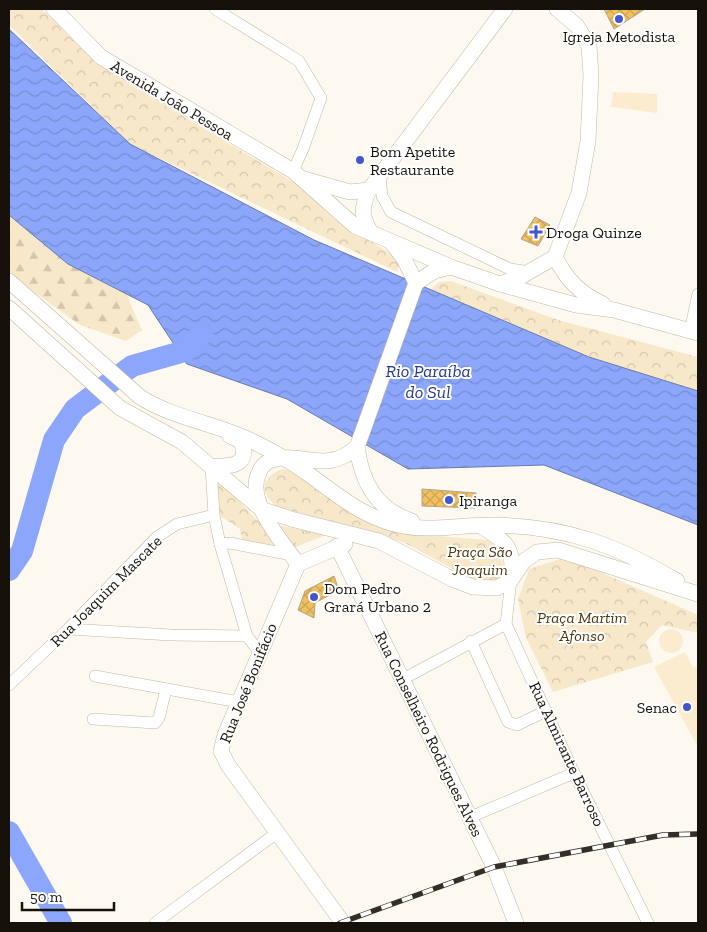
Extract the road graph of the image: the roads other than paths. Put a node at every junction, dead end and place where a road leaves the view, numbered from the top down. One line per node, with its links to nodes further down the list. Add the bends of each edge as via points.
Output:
1 (54, 9): 5 (street, Avenida João Pessoa, via 101,57)
2 (215, 9): 5 (street, via 299,62 321,98)
3 (505, 9): 6 (street, via 401,145)
4 (557, 9): 10 (street, via 577,26 589,46 591,76 588,141 578,193)
5 (297, 175): 7 (street, Avenida João Pessoa, via 350,192); 8 (street, Avenida João Pessoa, via 355,226)
6 (380, 178): 7 (street); 12 (street, via 382,196 391,212 503,266)
7 (369, 190): 8 (street, via 362,218)
8 (371, 233): 9 (street, Avenida João Pessoa)
9 (389, 239): 11 (street, Avenida João Pessoa); 15 (street, via 403,257)
10 (555, 257): 12 (street); 17 (street, via 574,288)
11 (451, 267): 14 (street, Avenida João Pessoa); 15 (street, via 434,271)
12 (530, 272): 14 (street)
13 (9, 281): 20 (street, via 140,397 161,410)
14 (500, 284): 17 (street, Avenida João Pessoa, via 576,305)
15 (415, 285): 21 (street)
16 (698, 294): 19 (street)
17 (614, 310): 19 (street)
18 (9, 311): 23 (street, via 120,408 182,442)
19 (694, 332)
20 (215, 428): 22 (street, via 251,441); 23 (street, via 241,441 244,448 239,463)
21 (358, 445): 22 (street, via 345,458 328,461); 27 (street, via 359,465 377,501 398,516)
22 (283, 459): 24 (street, via 271,460 261,467 256,478 254,488); 27 (street, via 306,471 367,515 396,525)
23 (211, 466): 24 (street); 25 (street)
24 (261, 509): 28 (street); 31 (street)
25 (214, 515): 29 (street); 35 (street, Rua Joaquim Mascate, via 178,524 157,537)
26 (481, 526): 27 (street); 32 (street, via 498,536 510,549 513,563); 33 (street, via 560,532 598,542 636,557)
27 (431, 527)
28 (366, 538): 30 (street); 32 (street, via 473,587 496,588)
29 (220, 544): 31 (street, via 230,542); 36 (street)
30 (337, 546): 31 (street); 40 (street, Rua Conselheiro Rodrigues Alves)
31 (295, 560): 38 (street, Rua José Bonifácio)
32 (511, 580): 33 (street, via 524,561 537,552 558,550); 34 (street)
33 (698, 594)
34 (506, 624): 37 (street); 44 (street, Rua Almirante Barroso)
35 (68, 629): 36 (street); 41 (street, Rua Joaquim Mascate)
36 (247, 636): 38 (street)
37 (471, 641): 40 (street); 44 (street, via 508,722 517,725)
38 (259, 652): 43 (street, Rua José Bonifácio)
39 (95, 676): 42 (street)
40 (403, 679): 47 (street, Rua Conselheiro Rodrigues Alves)
41 (9, 685)
42 (166, 689): 43 (street); 45 (street, via 155,723)
43 (239, 702): 48 (street, Rua José Bonifácio, via 221,751)
44 (546, 711): 46 (street, Rua Almirante Barroso)
45 (92, 719)
46 (574, 773): 47 (street); 52 (street, Rua Almirante Barroso)
47 (468, 818): 51 (street, Rua Conselheiro Rodrigues Alves, via 494,867)
48 (278, 832): 49 (street); 50 (street, Rua José Bonifácio)
49 (155, 923)
50 (343, 923)
51 (516, 923)
52 (648, 923)

